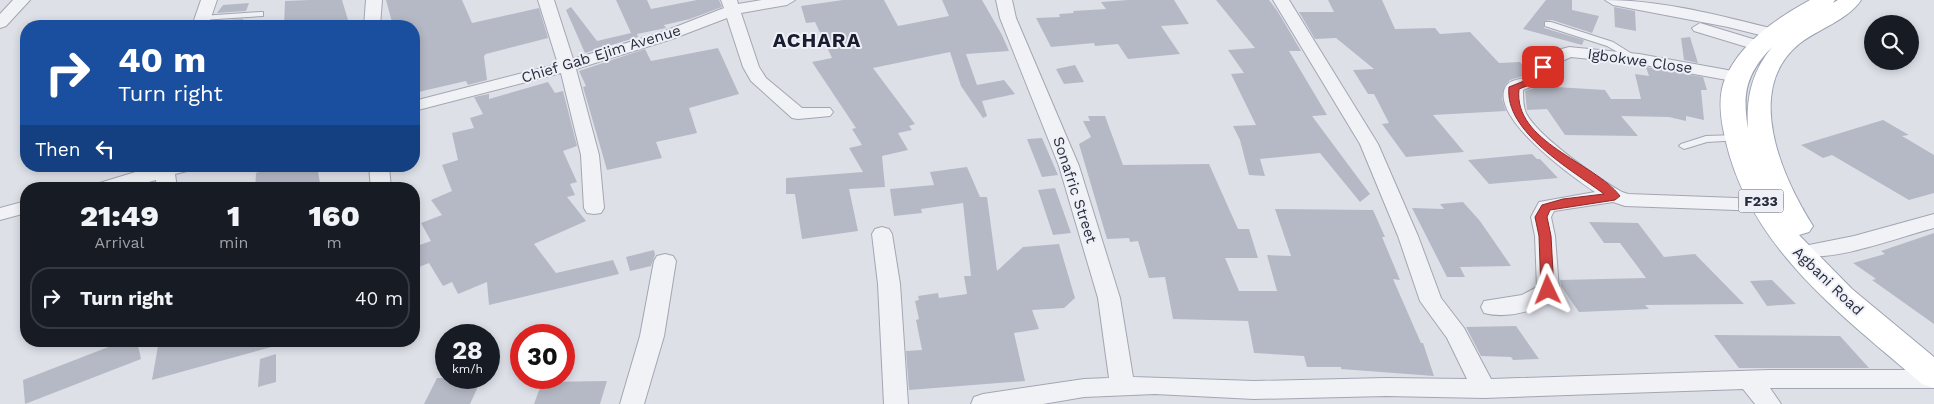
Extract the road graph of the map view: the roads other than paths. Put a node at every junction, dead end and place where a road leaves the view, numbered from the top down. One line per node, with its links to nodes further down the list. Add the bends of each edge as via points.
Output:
1 (22, 0): 17 (street)
2 (209, 0): 13 (street)
3 (374, 0): 15 (street)
4 (546, 0): 21 (street)
5 (787, 0): 11 (street, Chief Gab Ejim Avenue)
6 (1004, 0): 43 (street, Sonafric Street, via 1008,18 1069,166 1109,298)
7 (1281, 0): 44 (street, via 1369,144 1431,301 1456,334)
8 (1613, 0): 19 (street, via 1728,22)
9 (1825, 0): 19 (main road, Agbani Road / F233)
10 (1852, 0): 36 (main road, Agbani Road / F233, via 1784,46 1760,84 1759,122 1776,188)
11 (731, 5): 21 (street, Chief Gab Ejim Avenue, via 666,36); 24 (street, via 751,67 760,81 798,114)
12 (260, 14): 14 (lane)
13 (202, 20)
14 (216, 20)
15 (372, 20)
16 (1681, 23): 19 (street)
17 (0, 24)
18 (1548, 24): 20 (lane, via 1610,44)
19 (1766, 39): 22 (main road, Agbani Road / F233)
20 (1639, 60): 22 (street, Igbokwe Close); 29 (street, Igbokwe Close, via 1576,52 1558,54 1543,67 1538,78 1514,87 1518,115 1532,134)
21 (568, 66): 23 (street, Chief Gab Ejim Avenue); 31 (street, via 590,155)
22 (1738, 77): 25 (main road, Agbani Road / F233, via 1733,101)
23 (420, 104)
24 (824, 112)
25 (1737, 138): 26 (lane, via 1706,139); 30 (main road, Agbani Road / F233, via 1744,165)
26 (1684, 146)
27 (166, 175): 28 (street)
28 (133, 182)
29 (1615, 196): 30 (street, via 1625,200); 38 (street, via 1546,207 1541,217 1548,290 1529,302)
30 (1763, 205): 40 (main road, Agbani Road / F233, via 1805,263)
31 (594, 208)
32 (20, 209): 33 (street)
33 (0, 214)
34 (1934, 221): 36 (street)
35 (882, 234): 47 (street, via 889,284)
36 (1816, 250): 39 (main road, Agbani Road / F233, via 1866,298)
37 (665, 261): 46 (street, via 652,336)
38 (1492, 307)
39 (1934, 353)
40 (1934, 375)
41 (1934, 379): 42 (street)
42 (1749, 380): 44 (street); 49 (street)
43 (1123, 387): 44 (street); 45 (street)
44 (1484, 389)
45 (1084, 396): 48 (street)
46 (632, 404)
47 (896, 404)
48 (983, 404)
49 (1769, 404)

